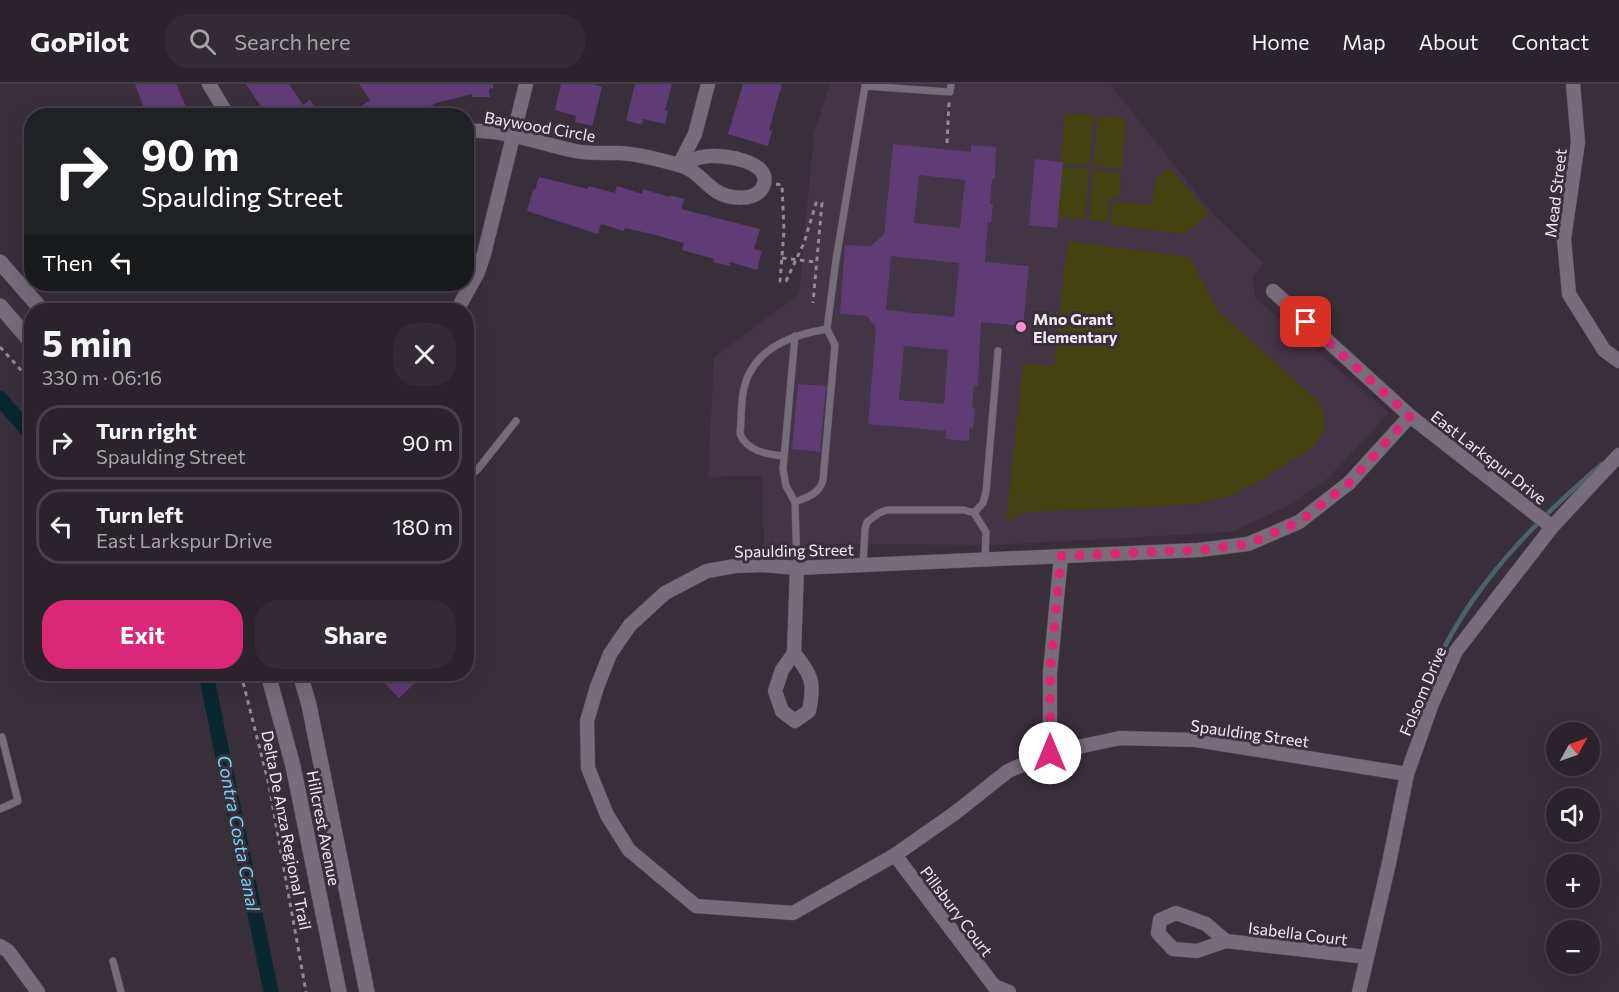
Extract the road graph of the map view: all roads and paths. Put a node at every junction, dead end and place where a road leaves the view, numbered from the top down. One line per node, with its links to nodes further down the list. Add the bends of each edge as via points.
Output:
1 (209, 84): 6 (street)
2 (526, 84): 8 (street)
3 (708, 84): 10 (street, via 695,134)
4 (1573, 84): 28 (street, Mead Street, via 1578,142 1564,239 1569,294 1604,350)
5 (950, 88): 9 (path); 23 (lane, via 865,86)
6 (223, 108)
7 (474, 131): 8 (street, Baywood Circle)
8 (513, 136): 10 (street, Baywood Circle, via 576,151 630,154); 16 (street, via 484,254)
9 (947, 143)
10 (679, 165): 10 (street, Baywood Circle, via 708,156 733,158 757,166 764,184 757,194 742,198 716,191 698,174)
11 (771, 184): 12 (path, via 782,185)
12 (782, 258): 13 (path); 13 (path, via 780,281 786,281)
13 (796, 260): 15 (path); 15 (path, via 816,203 822,203)
14 (0, 262): 17 (main road)
15 (817, 262): 21 (path)
16 (474, 279)
17 (24, 289)
18 (25, 291): 20 (main road)
19 (1273, 291): 30 (street, East Larkspur Drive)
20 (36, 303)
21 (813, 303)
22 (0, 306): 24 (main road)
23 (827, 329): 25 (lane); 35 (lane, via 835,345 823,480 815,493)
24 (24, 334)
25 (795, 336): 33 (lane); 33 (lane, via 777,344 748,374 743,403 740,434 745,443 761,452)
26 (0, 347): 29 (path)
27 (998, 351): 36 (lane, via 986,492)
28 (1619, 361)
29 (24, 373)
30 (1410, 416): 37 (street, East Larkspur Drive); 38 (street, Spaulding Street, via 1349,483 1299,522 1248,544)
31 (516, 421): 34 (lane)
32 (1619, 455): 37 (street, Folsom Drive)
33 (783, 456): 35 (lane, via 783,476)
34 (474, 473)
35 (795, 502): 41 (lane)
36 (975, 513): 39 (lane, via 986,532); 40 (lane, via 879,513 867,522)
37 (1552, 528): 48 (street, Folsom Drive, via 1456,651)
38 (1061, 556): 39 (street, Spaulding Street); 47 (street, via 1050,673)
39 (985, 560): 40 (street, Spaulding Street)
40 (863, 565): 41 (street, Spaulding Street)
41 (797, 568): 42 (street); 50 (street, Spaulding Street, via 764,565 707,571 665,593 630,626 610,654 597,687 587,721 588,768 607,815 629,850 696,906 793,913)
42 (794, 653)
43 (243, 681): 58 (path, Delta De Anza Regional Trail, via 269,785)
44 (270, 681): 59 (main road, Hillcrest Avenue, via 293,766)
45 (302, 681): 60 (main road, Hillcrest Avenue)
46 (0, 738): 49 (lane, via 18,801)
47 (1050, 753): 48 (street, Spaulding Street, via 1120,738 1196,740); 50 (street, Spaulding Street, via 1008,771)
48 (1407, 774): 53 (street, Folsom Drive)
49 (0, 809)
50 (895, 855): 55 (street, Pillsbury Court)
51 (1226, 941): 53 (street, Isabella Court)
52 (4, 949): 56 (street)
53 (1367, 957): 62 (street, Folsom Drive)
54 (113, 961): 57 (lane)
55 (994, 989): 61 (street)
56 (38, 992)
57 (121, 992)
58 (306, 992)
59 (339, 992)
60 (367, 992)
61 (1009, 992)
62 (1359, 992)

